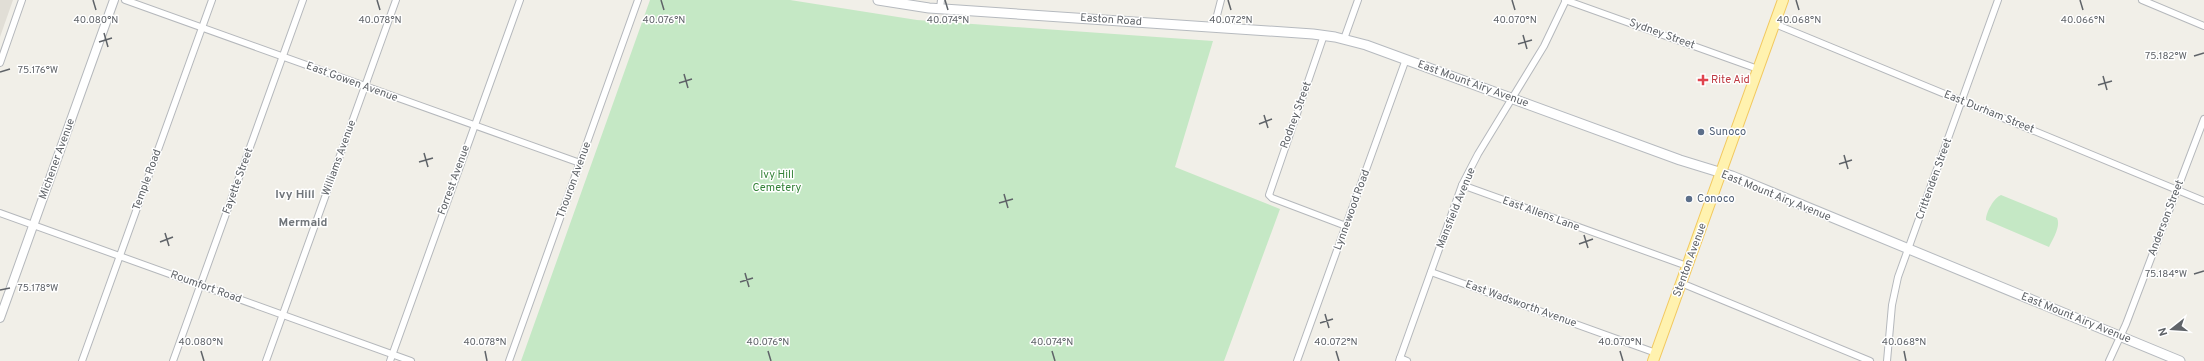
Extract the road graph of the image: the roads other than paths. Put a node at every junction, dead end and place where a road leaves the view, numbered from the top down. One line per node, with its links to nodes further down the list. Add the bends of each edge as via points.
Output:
1 (22, 0): 25 (street)
2 (114, 0): 38 (street, Michener Avenue)
3 (125, 0): 20 (street, East Gowen Avenue)
4 (212, 0): 20 (street, Temple Road)
5 (303, 0): 23 (street, Fayette Street)
6 (396, 0): 27 (street, Williams Avenue)
7 (520, 0): 31 (street, Forrest Avenue)
8 (638, 0): 32 (street, Thouron Avenue)
9 (878, 0): 16 (main road, Easton Road)
10 (1222, 0): 19 (street)
11 (1358, 0): 22 (street)
12 (1566, 0): 26 (street, Sydney Street); 28 (street, Mansfield Avenue, via 1544,46)
13 (1783, 0): 17 (main road, Stenton Avenue)
14 (1998, 0): 29 (street, Crittenden Street)
15 (2142, 0): 18 (street)
16 (940, 4): 19 (main road, Easton Road)
17 (1775, 24): 26 (main road, Stenton Avenue); 29 (street, East Durham Street)
18 (2204, 26)
19 (1214, 27): 21 (main road, Easton Road)
20 (202, 28): 23 (street, East Gowen Avenue); 41 (street, Temple Road)
21 (1324, 35): 22 (main road, Easton Road); 39 (street, Rodney Street, via 1269,195)
22 (1344, 39): 24 (main road, East Mount Airy Avenue)
23 (282, 56): 27 (street, East Gowen Avenue); 45 (street, Fayette Street)
24 (1406, 59): 28 (main road, East Mount Airy Avenue); 39 (street, Lynnewood Road)
25 (0, 63)
26 (1758, 69): 33 (main road, Stenton Avenue)
27 (365, 86): 31 (street, East Gowen Avenue); 46 (street, Williams Avenue)
28 (1513, 98): 33 (main road, East Mount Airy Avenue); 34 (street, Mansfield Avenue)
29 (1962, 101): 35 (street, East Durham Street); 40 (street, Crittenden Street)
30 (2204, 119): 35 (street, Anderson Street)
31 (474, 126): 32 (street, East Gowen Avenue); 49 (street, Forrest Avenue)
32 (580, 163): 57 (street, Thouron Avenue)
33 (1721, 173): 40 (main road, East Mount Airy Avenue); 42 (main road, Stenton Avenue)
34 (1462, 185): 42 (street, East Allens Lane); 43 (street, Mansfield Avenue)
35 (2177, 190): 36 (street, East Durham Street); 48 (street, Anderson Street)
36 (2204, 201)
37 (0, 213): 38 (street, Roumfort Road)
38 (33, 225): 41 (street, Roumfort Road); 47 (street, Michener Avenue)
39 (1346, 226): 58 (street, Lynnewood Road)
40 (1908, 249): 48 (main road, East Mount Airy Avenue); 61 (street, Crittenden Street, via 1893,295)
41 (119, 256): 45 (street, Roumfort Road); 52 (street, Temple Road)
42 (1687, 266): 44 (main road, Stenton Avenue)
43 (1431, 272): 50 (street, East Wadsworth Avenue); 51 (street, Mansfield Avenue)
44 (1681, 283): 50 (main road, Stenton Avenue); 60 (street)
45 (200, 286): 46 (street, Roumfort Road); 53 (street, Fayette Street)
46 (283, 315): 49 (street, Roumfort Road); 54 (street, Williams Avenue)
47 (0, 318)
48 (2120, 336): 62 (street, Anderson Street); 63 (main road, East Mount Airy Avenue)
49 (392, 354): 55 (street, Forrest Avenue); 56 (street, Roumfort Road)
50 (1655, 357)
51 (1399, 360): 59 (street)
52 (82, 361)
53 (173, 361)
54 (266, 361)
55 (390, 361)
56 (412, 361)
57 (509, 361)
58 (1298, 361)
59 (1407, 361)
60 (1870, 361)
61 (1887, 361)
62 (2109, 361)
63 (2180, 361)

